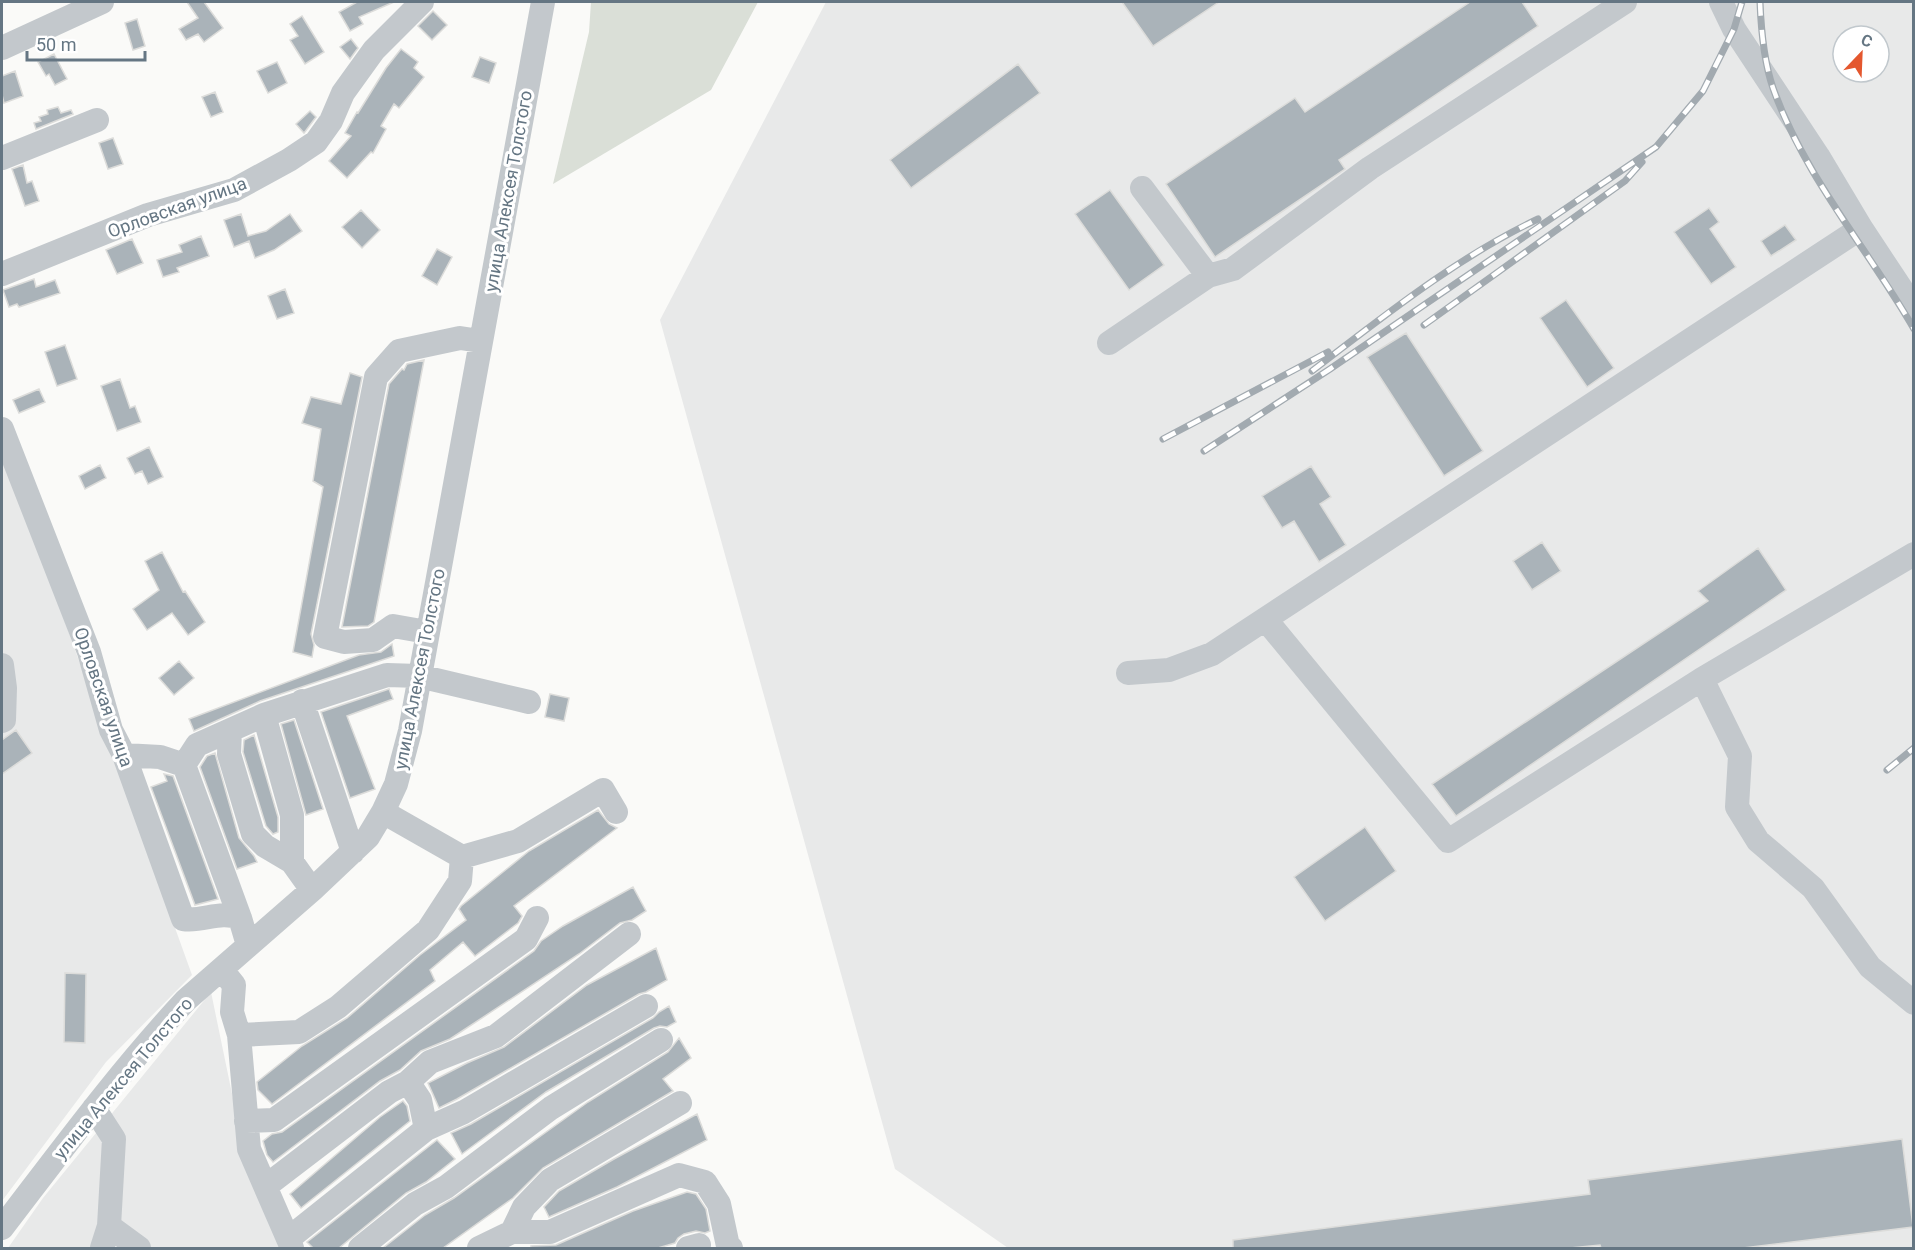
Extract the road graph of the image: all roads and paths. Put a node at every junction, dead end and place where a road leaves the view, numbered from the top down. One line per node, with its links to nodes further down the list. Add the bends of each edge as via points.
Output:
1 (102, 2): 6 (street)
2 (422, 2): 11 (street, Орловская улица, via 374,50 343,93 331,121 316,142 289,160 234,190 147,215)
3 (543, 2): 14 (street, улица Алексея Толстого)
4 (1625, 2): 12 (street, via 1370,168 1233,269)
5 (1721, 2): 10 (street, via 1734,29)
6 (2, 48)
7 (97, 120): 8 (street)
8 (2, 158)
9 (1142, 188): 12 (street)
10 (1861, 228): 13 (street); 18 (street)
11 (2, 274)
12 (1208, 276): 15 (street)
13 (1914, 308)
14 (480, 341): 19 (street, улица Алексея Толстого); 19 (street, via 460,338 399,351 376,377 325,637 344,642 373,640 393,626)
15 (1109, 344)
16 (2, 429): 29 (street, Орловская улица, via 89,652 111,730)
17 (1914, 554): 23 (street)
18 (1266, 620): 21 (street, via 1212,654 1169,670); 23 (street, via 1448,841)
19 (427, 632): 22 (street, улица Алексея Толстого)
20 (2, 665): 27 (street)
21 (1128, 673)
22 (419, 676): 24 (street, via 387,675); 25 (street); 31 (street, улица Алексея Толстого, via 396,784)
23 (1702, 679): 42 (street, via 1740,756 1737,807 1758,842 1813,888 1870,967)
24 (302, 701): 26 (street); 33 (street)
25 (529, 702)
26 (264, 715): 28 (street); 35 (street, via 291,815)
27 (2, 721)
28 (230, 730): 30 (street, via 197,745); 35 (street, via 229,754 253,834)
29 (124, 755): 30 (street, via 160,757); 37 (street, Орловская улица, via 183,919 196,921 227,913)
30 (184, 765): 37 (street)
31 (383, 812): 33 (street, улица Алексея Толстого); 34 (street)
32 (616, 812): 34 (street, via 603,790 518,841)
33 (353, 852): 36 (street, улица Алексея Толстого)
34 (462, 857): 44 (street, via 460,881 429,930 338,1006 299,1032)
35 (292, 862): 36 (street)
36 (312, 890): 40 (street, улица Алексея Толстого)
37 (240, 918): 40 (street)
38 (537, 918): 49 (street, via 526,939 274,1120)
39 (629, 934): 46 (street, via 495,1036 430,1062)
40 (248, 945): 41 (street, улица Алексея Толстого)
41 (222, 970): 44 (street, via 234,986 232,1012); 48 (street, улица Алексея Толстого, via 179,1007)
42 (1914, 1003)
43 (646, 1006): 50 (street, via 464,1112)
44 (239, 1035): 49 (street)
45 (662, 1040): 57 (street, via 551,1108)
46 (408, 1082): 50 (street, via 420,1100); 51 (street, via 389,1092)
47 (680, 1103): 53 (street, via 550,1180 524,1207)
48 (94, 1108): 52 (street, улица Алексея Толстого); 54 (street, via 114,1139)
49 (246, 1121): 51 (street, via 249,1149)
50 (426, 1129): 55 (street)
51 (266, 1186): 55 (street)
52 (2, 1228)
53 (512, 1232): 58 (street); 59 (street, via 550,1232 679,1175 705,1182 719,1204 728,1246)
54 (105, 1237): 56 (street)
55 (290, 1244)
56 (139, 1248)
57 (360, 1248)
58 (479, 1248)
59 (732, 1248)

